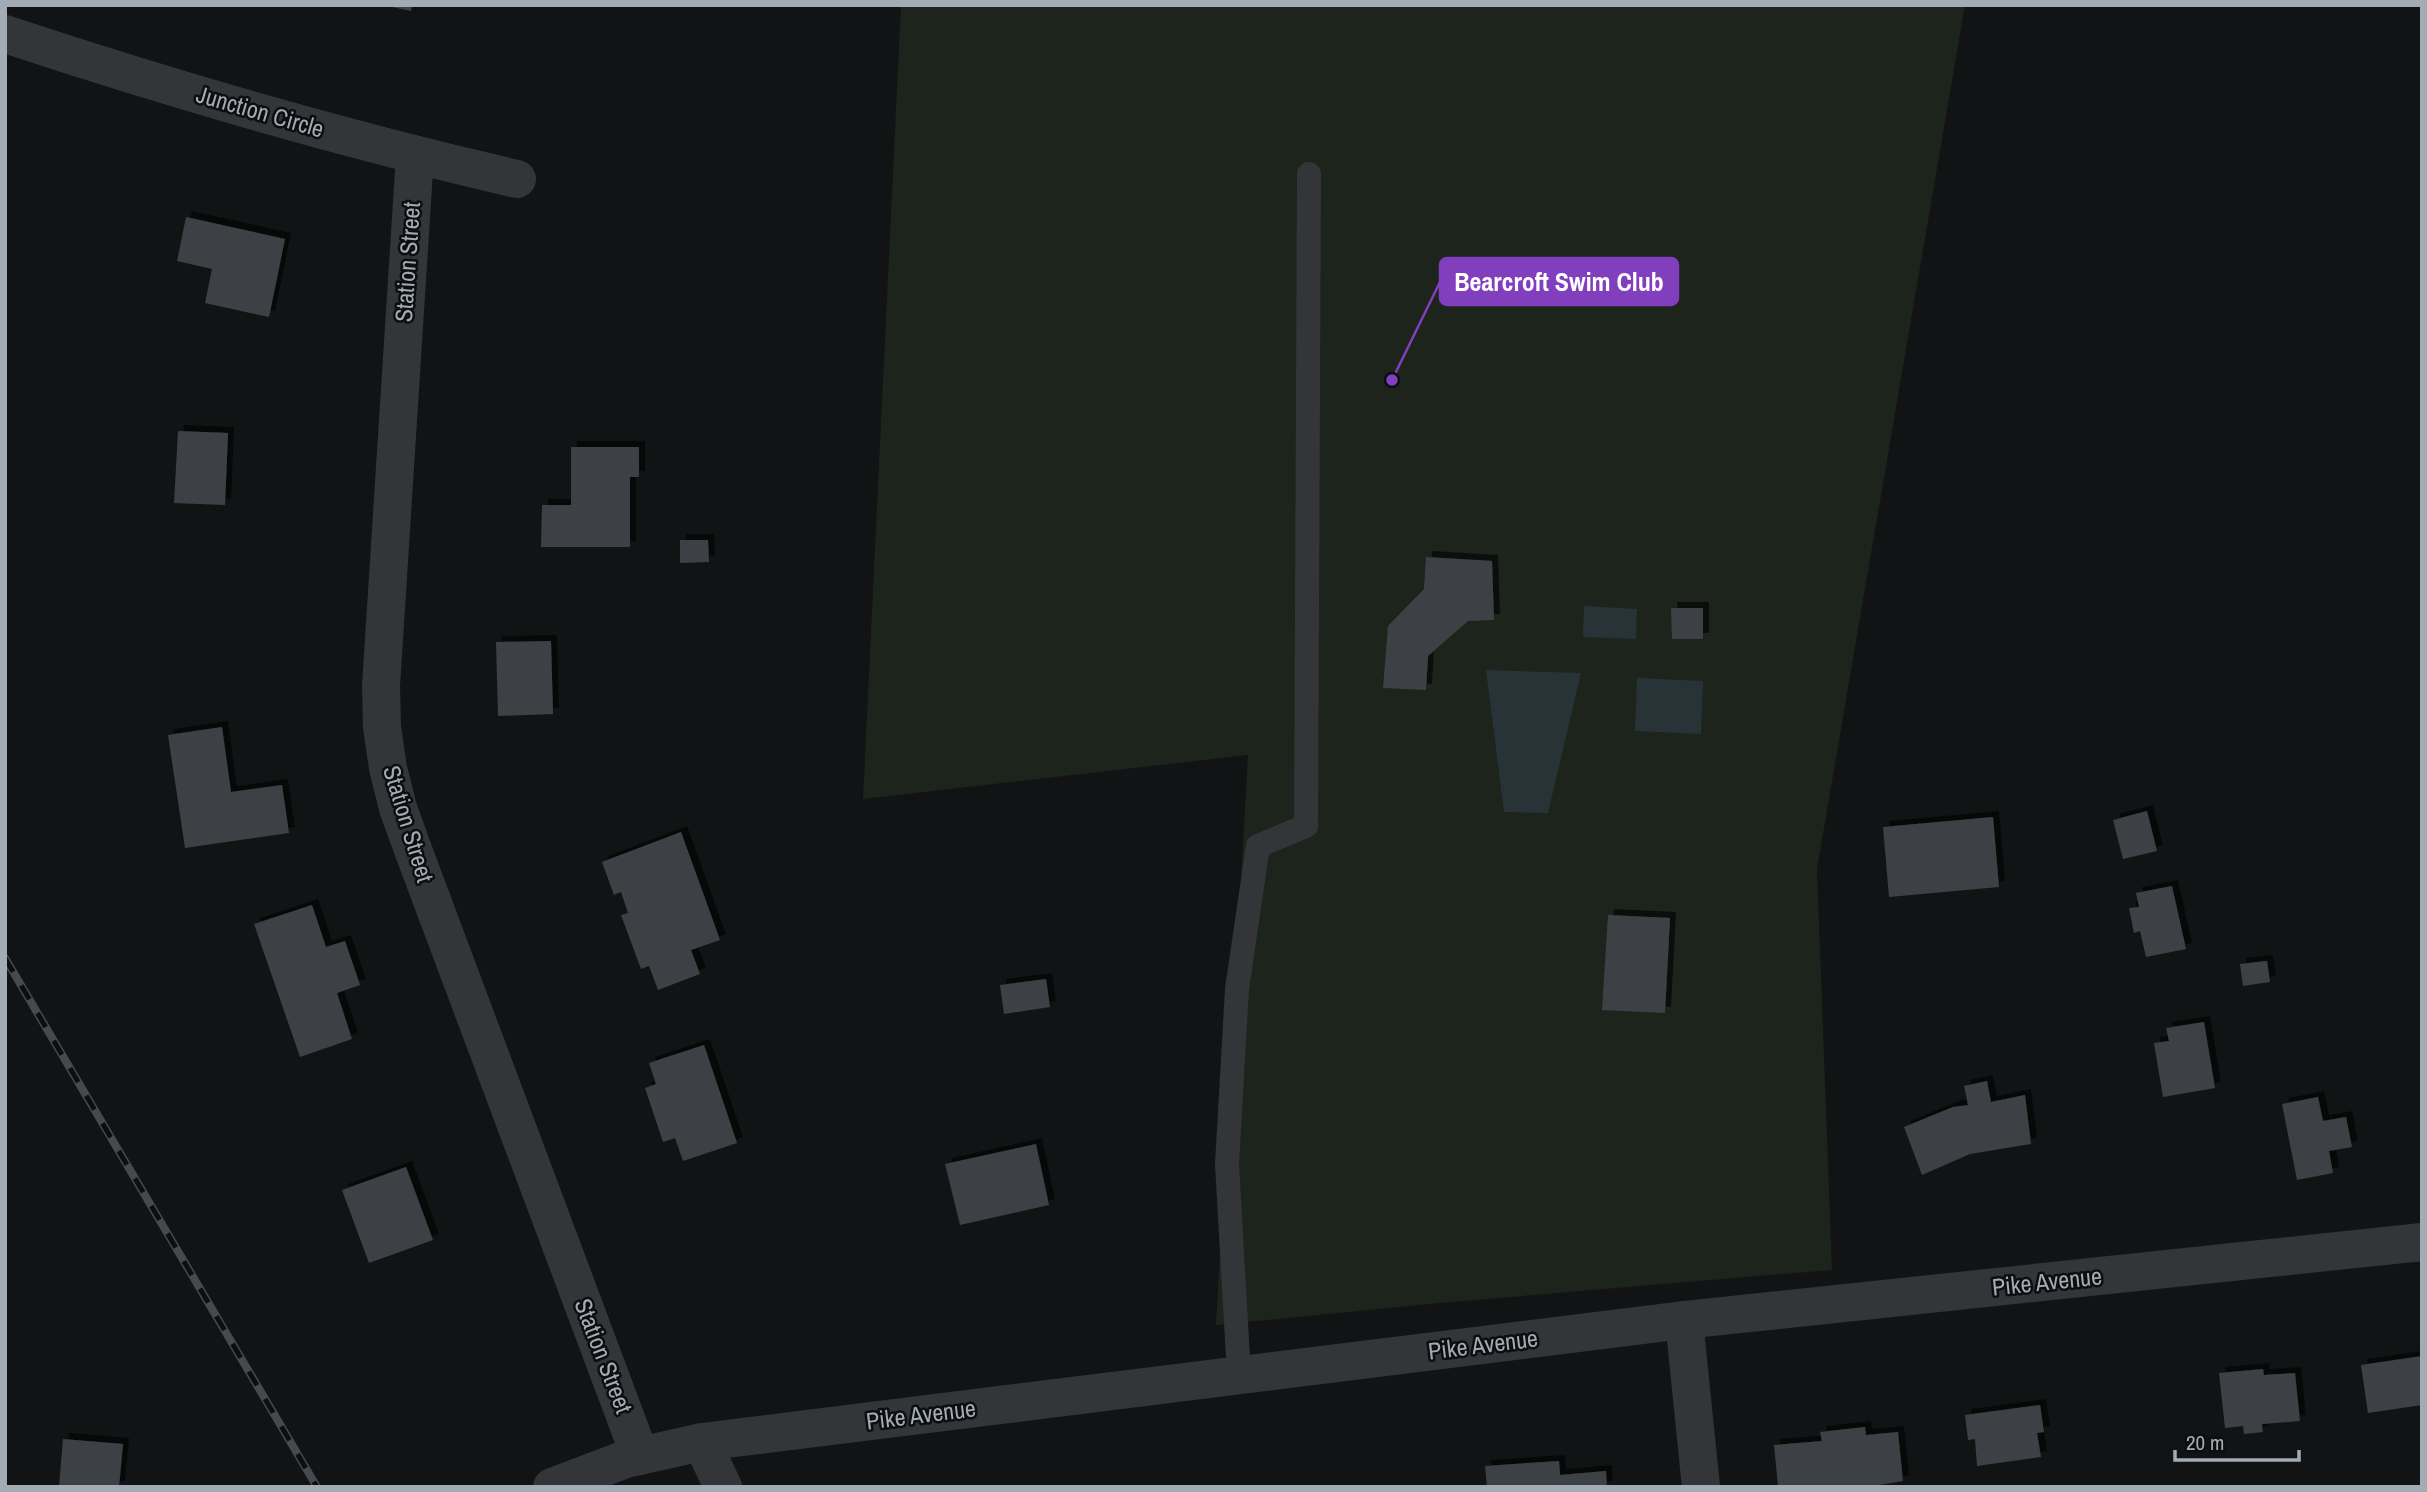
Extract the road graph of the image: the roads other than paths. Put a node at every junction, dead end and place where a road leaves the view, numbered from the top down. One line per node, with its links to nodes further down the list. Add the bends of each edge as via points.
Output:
1 (5, 34): 2 (street, Junction Circle, via 144,80)
2 (415, 155): 4 (street, Junction Circle); 9 (street, Station Street, via 382,645 382,727 388,768 397,807)
3 (1309, 174): 7 (lane, via 1306,826 1258,846 1237,989 1227,1164)
4 (517, 179)
5 (2422, 1242): 6 (street, Pike Avenue)
6 (1684, 1320): 7 (street, Pike Avenue); 12 (street)
7 (1238, 1375): 8 (street, Pike Avenue)
8 (702, 1442): 9 (street, Pike Avenue); 11 (street)
9 (640, 1456): 10 (street, Pike Avenue)
10 (552, 1487)
11 (723, 1487)
12 (1701, 1487)

